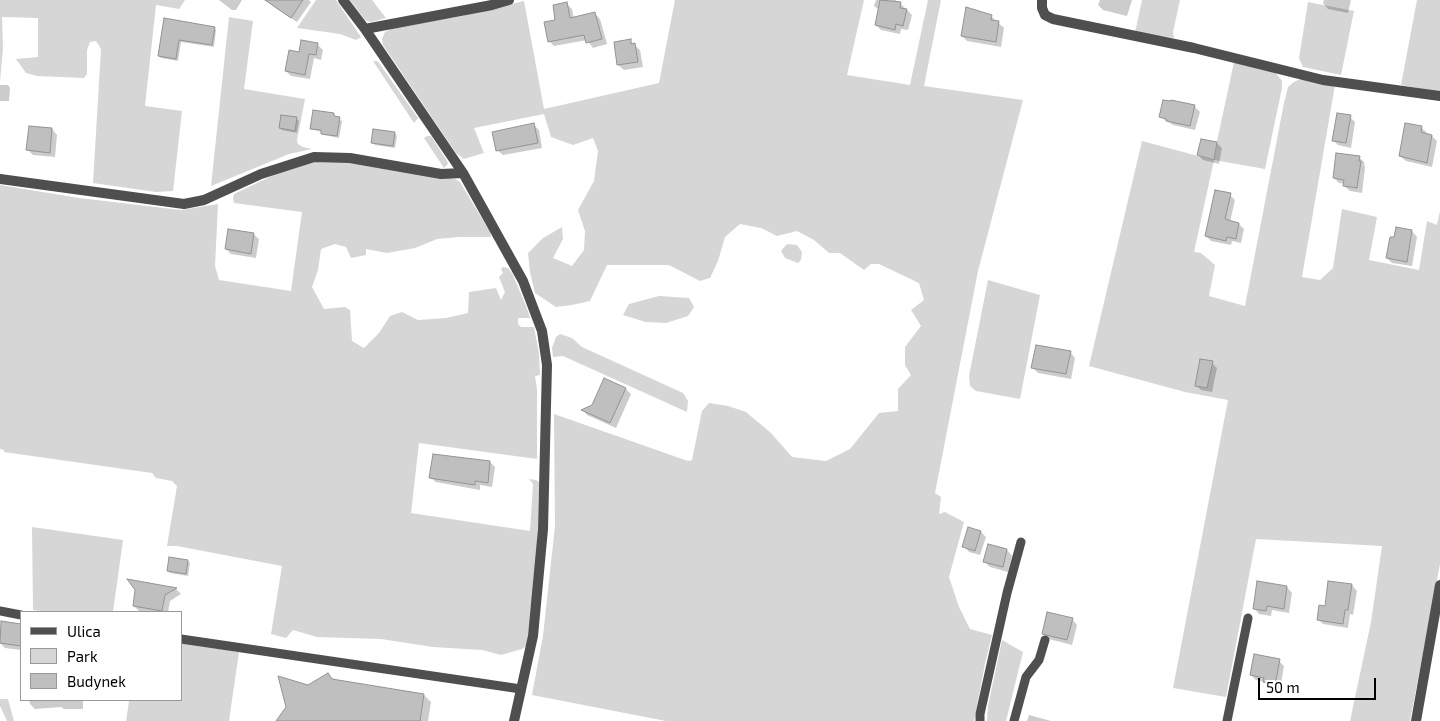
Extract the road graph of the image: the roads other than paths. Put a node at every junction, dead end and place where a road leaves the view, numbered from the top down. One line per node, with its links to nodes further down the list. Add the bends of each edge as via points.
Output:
1 (343, 0): 4 (street)
2 (509, 0): 4 (street)
3 (1042, 0): 5 (street, via 1045,15 1053,19 1194,48 1323,80)
4 (365, 29): 6 (street)
5 (1440, 96)
6 (463, 173): 7 (street, via 441,174 350,158 314,157 262,174 204,200 184,204); 15 (street, via 523,280 542,331 547,365 543,529 533,636)
7 (0, 179)
8 (1021, 542): 17 (lane)
9 (1440, 586): 20 (street)
10 (0, 611): 11 (lane)
11 (20, 615)
12 (1248, 618): 19 (lane)
13 (182, 639): 15 (lane)
14 (1045, 640): 18 (lane, via 1039,660 1026,676)
15 (521, 689): 16 (street)
16 (514, 721)
17 (980, 721)
18 (1014, 721)
19 (1227, 721)
20 (1416, 721)

